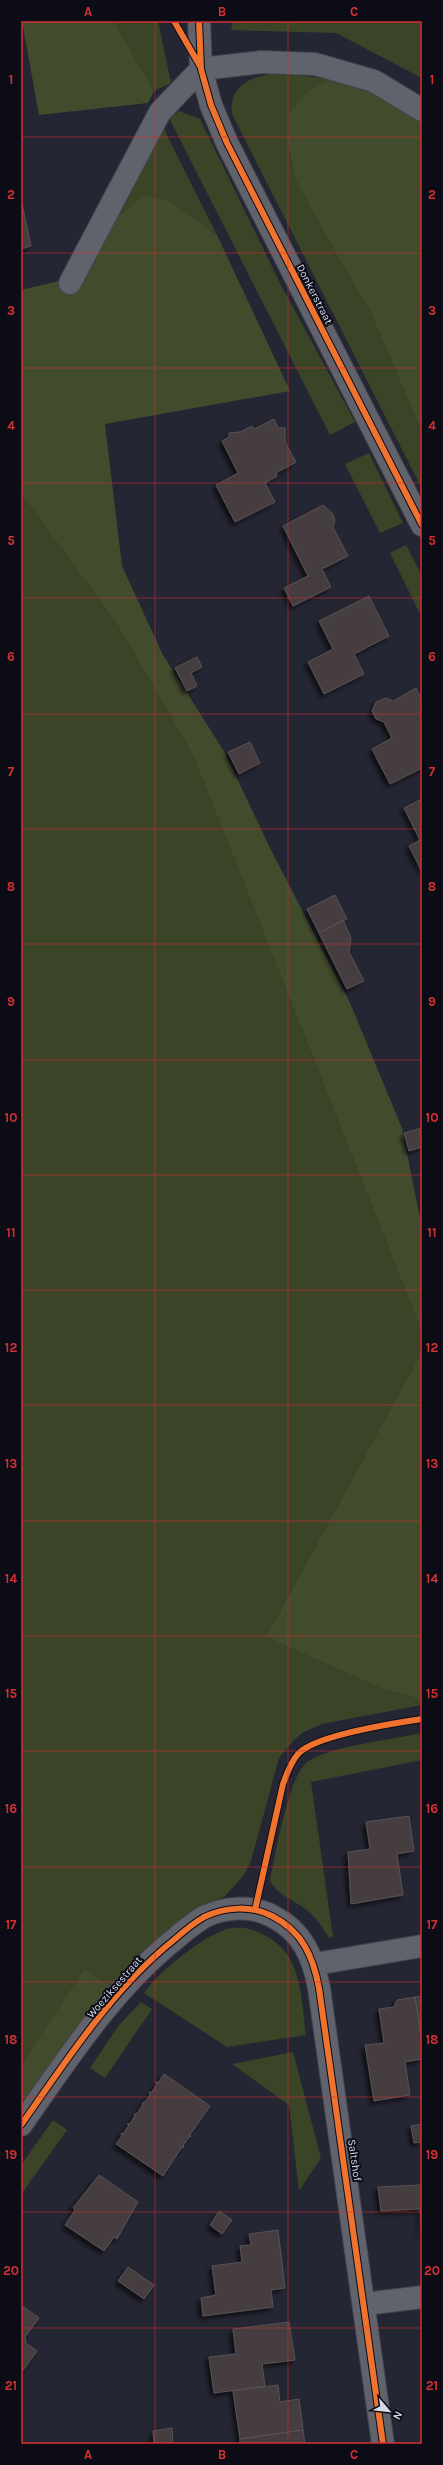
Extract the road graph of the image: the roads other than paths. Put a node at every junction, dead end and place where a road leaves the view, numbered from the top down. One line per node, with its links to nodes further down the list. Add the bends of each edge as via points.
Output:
1 (198, 21): 2 (street, Donkerstraat)
2 (202, 69): 3 (street, via 261,62 315,64 374,81); 4 (street, via 160,112); 5 (street, Donkerstraat, via 211,105 227,143)
3 (422, 110)
4 (70, 283)
5 (422, 525)
6 (255, 1910): 8 (street, Saltshof, via 267,1913 289,1926 299,1935); 9 (street, Woeziksestraat, via 231,1909 204,1918 168,1944 142,1968 109,2005)
7 (422, 1946): 8 (street)
8 (315, 1964): 11 (street, Saltshof)
9 (21, 2125)
10 (422, 2297): 11 (street)
11 (365, 2304): 12 (street, Saltshof)
12 (383, 2444)

